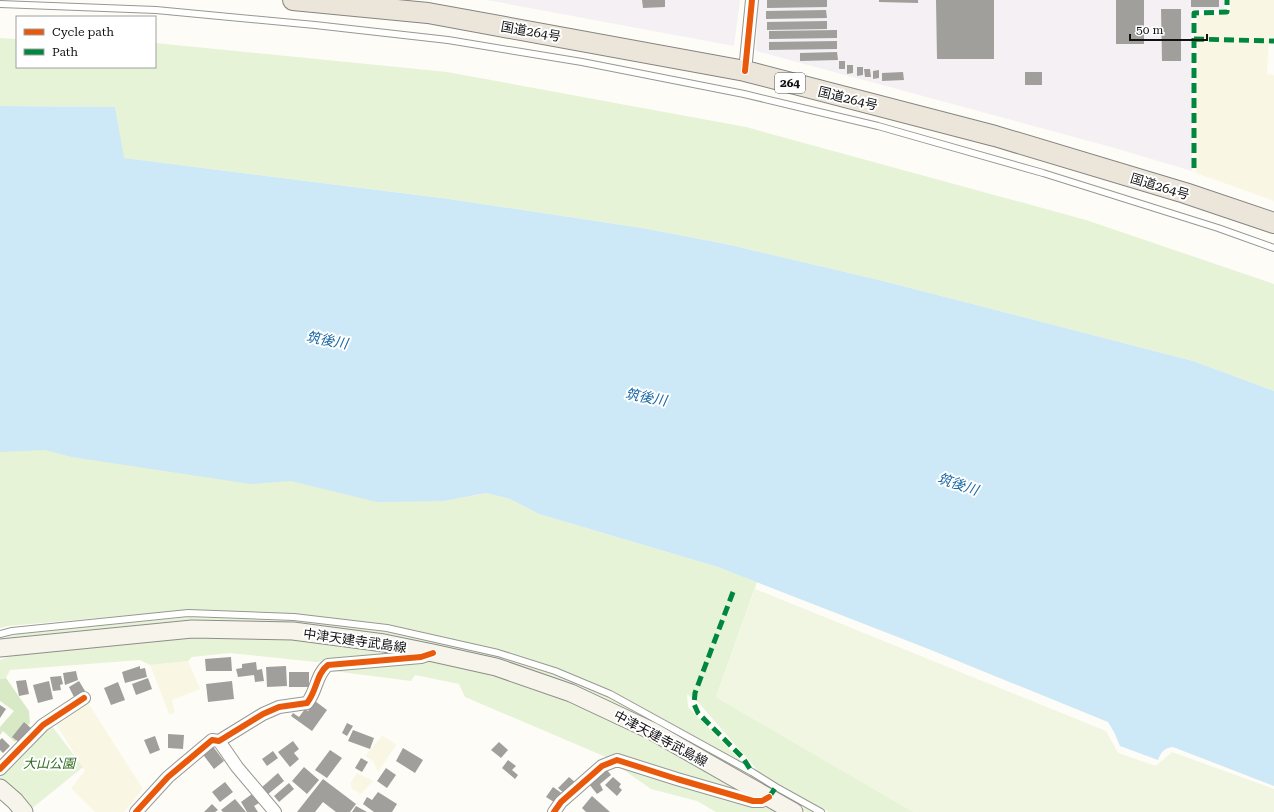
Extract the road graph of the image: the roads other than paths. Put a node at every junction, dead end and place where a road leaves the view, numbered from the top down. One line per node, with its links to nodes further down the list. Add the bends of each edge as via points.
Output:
1 (293, 0): 4 (highway, 国道264号 / 264)
2 (752, 0): 5 (street)
3 (0, 4): 7 (lane, via 156,10 315,24 448,40 582,62 744,94 878,126 1043,173)
4 (428, 6): 5 (highway, 国道264号 / 264)
5 (745, 71): 6 (highway, 国道264号 / 264, via 996,136 1185,193)
6 (1274, 223)
7 (1274, 248)
8 (0, 634): 22 (lane, via 188,613 294,617 387,628 498,653 555,671 610,694)
9 (8, 647): 10 (main road, 中津天建寺武島線, via 192,628 293,631 384,643); 11 (main road)
10 (433, 653): 13 (street, via 422,657 328,665 322,670 312,697 307,703 279,707); 16 (main road, 中津天建寺武島線, via 496,667 571,693 652,731)
11 (0, 654)
12 (84, 698): 14 (street, via 43,725)
13 (219, 741): 18 (street, via 212,740 168,777); 19 (street)
14 (0, 769)
15 (0, 788): 17 (main road)
16 (769, 797): 20 (street, via 762,801 753,800 617,760 602,766 561,802); 21 (main road, 中津天建寺武島線)
17 (24, 812)
18 (136, 812)
19 (275, 812)
20 (554, 812)
21 (794, 812)
22 (822, 812)

